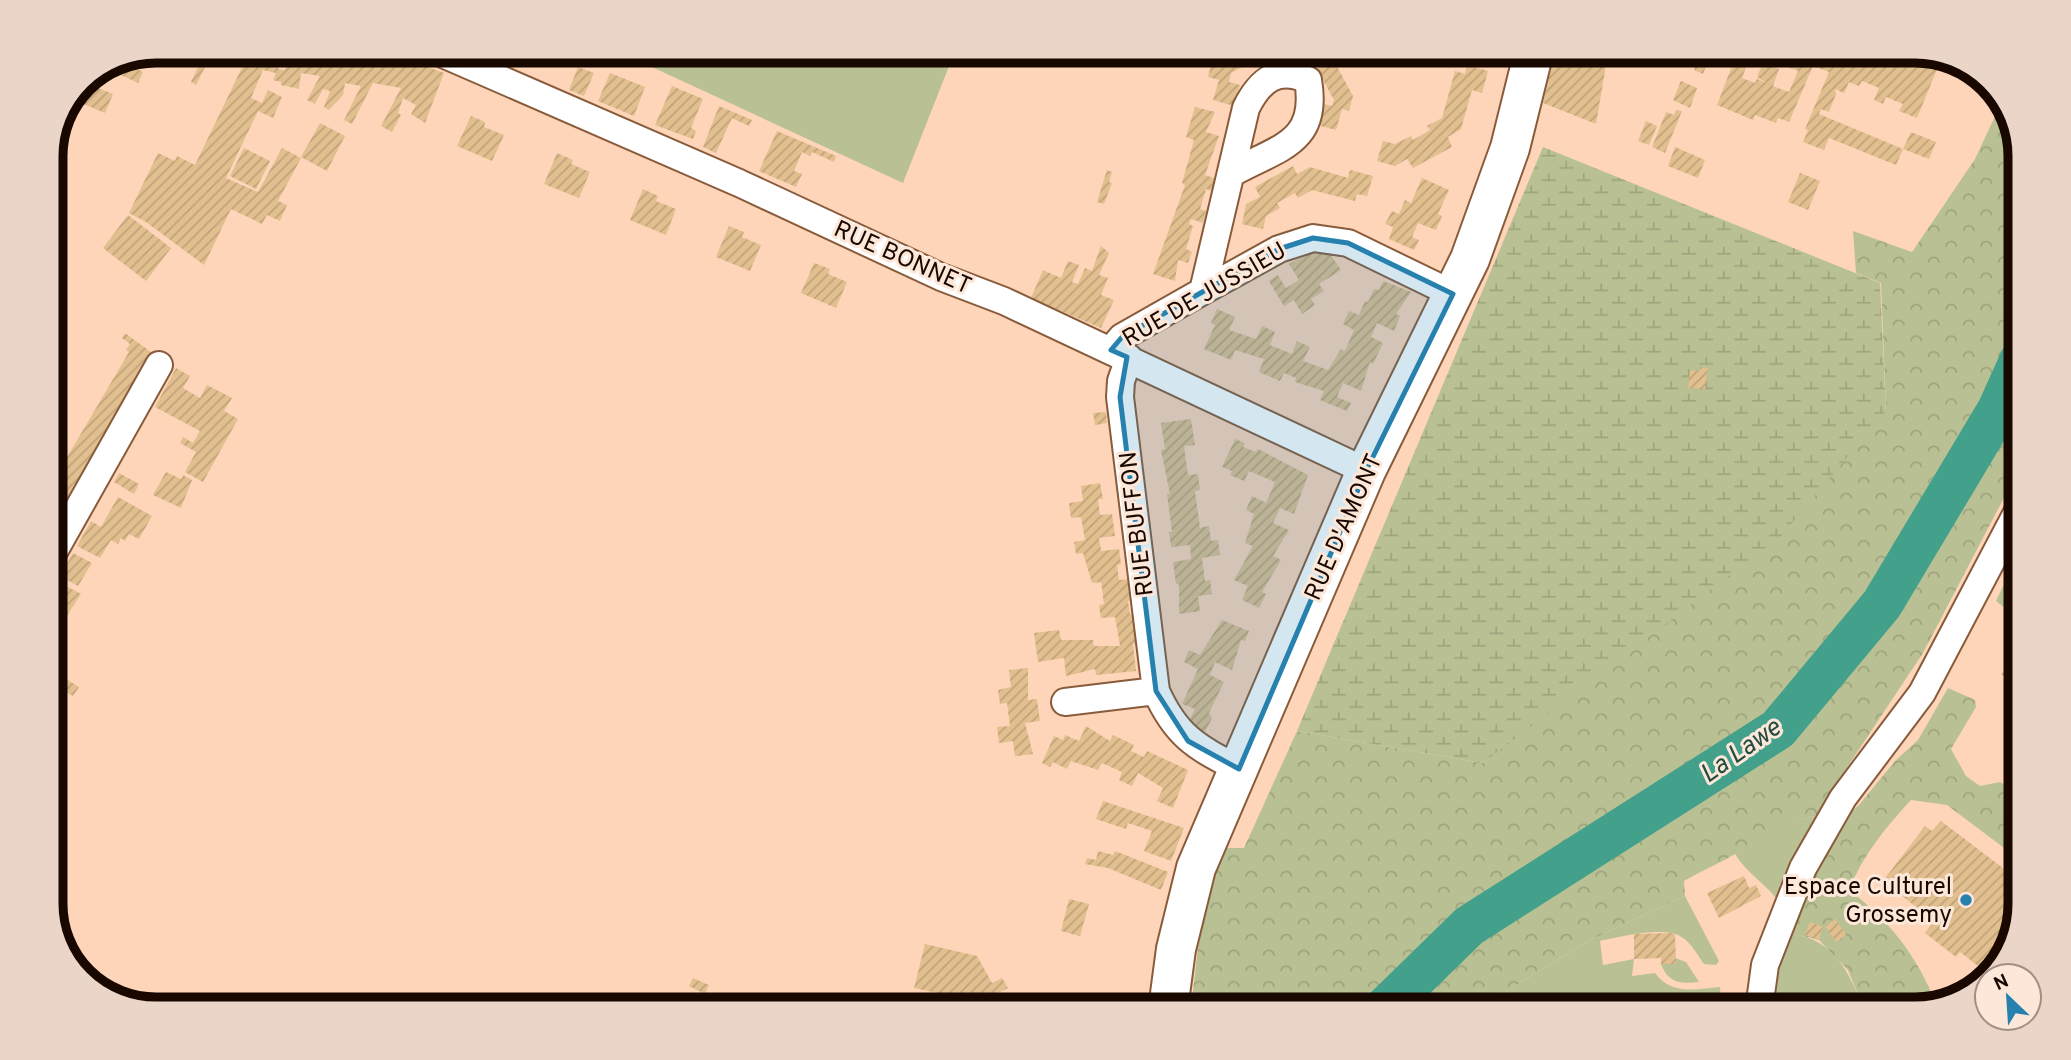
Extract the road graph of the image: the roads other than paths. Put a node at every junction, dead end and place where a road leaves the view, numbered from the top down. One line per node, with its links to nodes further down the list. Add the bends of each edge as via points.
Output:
1 (463, 63): 6 (street, RUE BONNET)
2 (1531, 63): 5 (street, RUE D'AMONT, via 1510,148)
3 (1232, 173): 4 (street)
4 (1203, 291): 5 (street, RUE DE JUSSIEU, via 1296,242 1329,238); 6 (street, RUE DE JUSSIEU, via 1122,337)
5 (1454, 295): 8 (street, RUE D'AMONT)
6 (1120, 354): 8 (street, RUE BONNET); 11 (street, RUE BUFFON, via 1121,397)
7 (159, 365): 10 (street)
8 (1366, 471): 13 (street, RUE D'AMONT)
9 (2008, 530): 15 (street, via 1923,693 1843,798 1803,869 1765,965)
10 (63, 536)
11 (1156, 691): 12 (street); 13 (street, RUE BUFFON, via 1188,741)
12 (1065, 702)
13 (1239, 769): 14 (street, RUE D'AMONT, via 1193,878)
14 (1170, 997)
15 (1761, 997)

